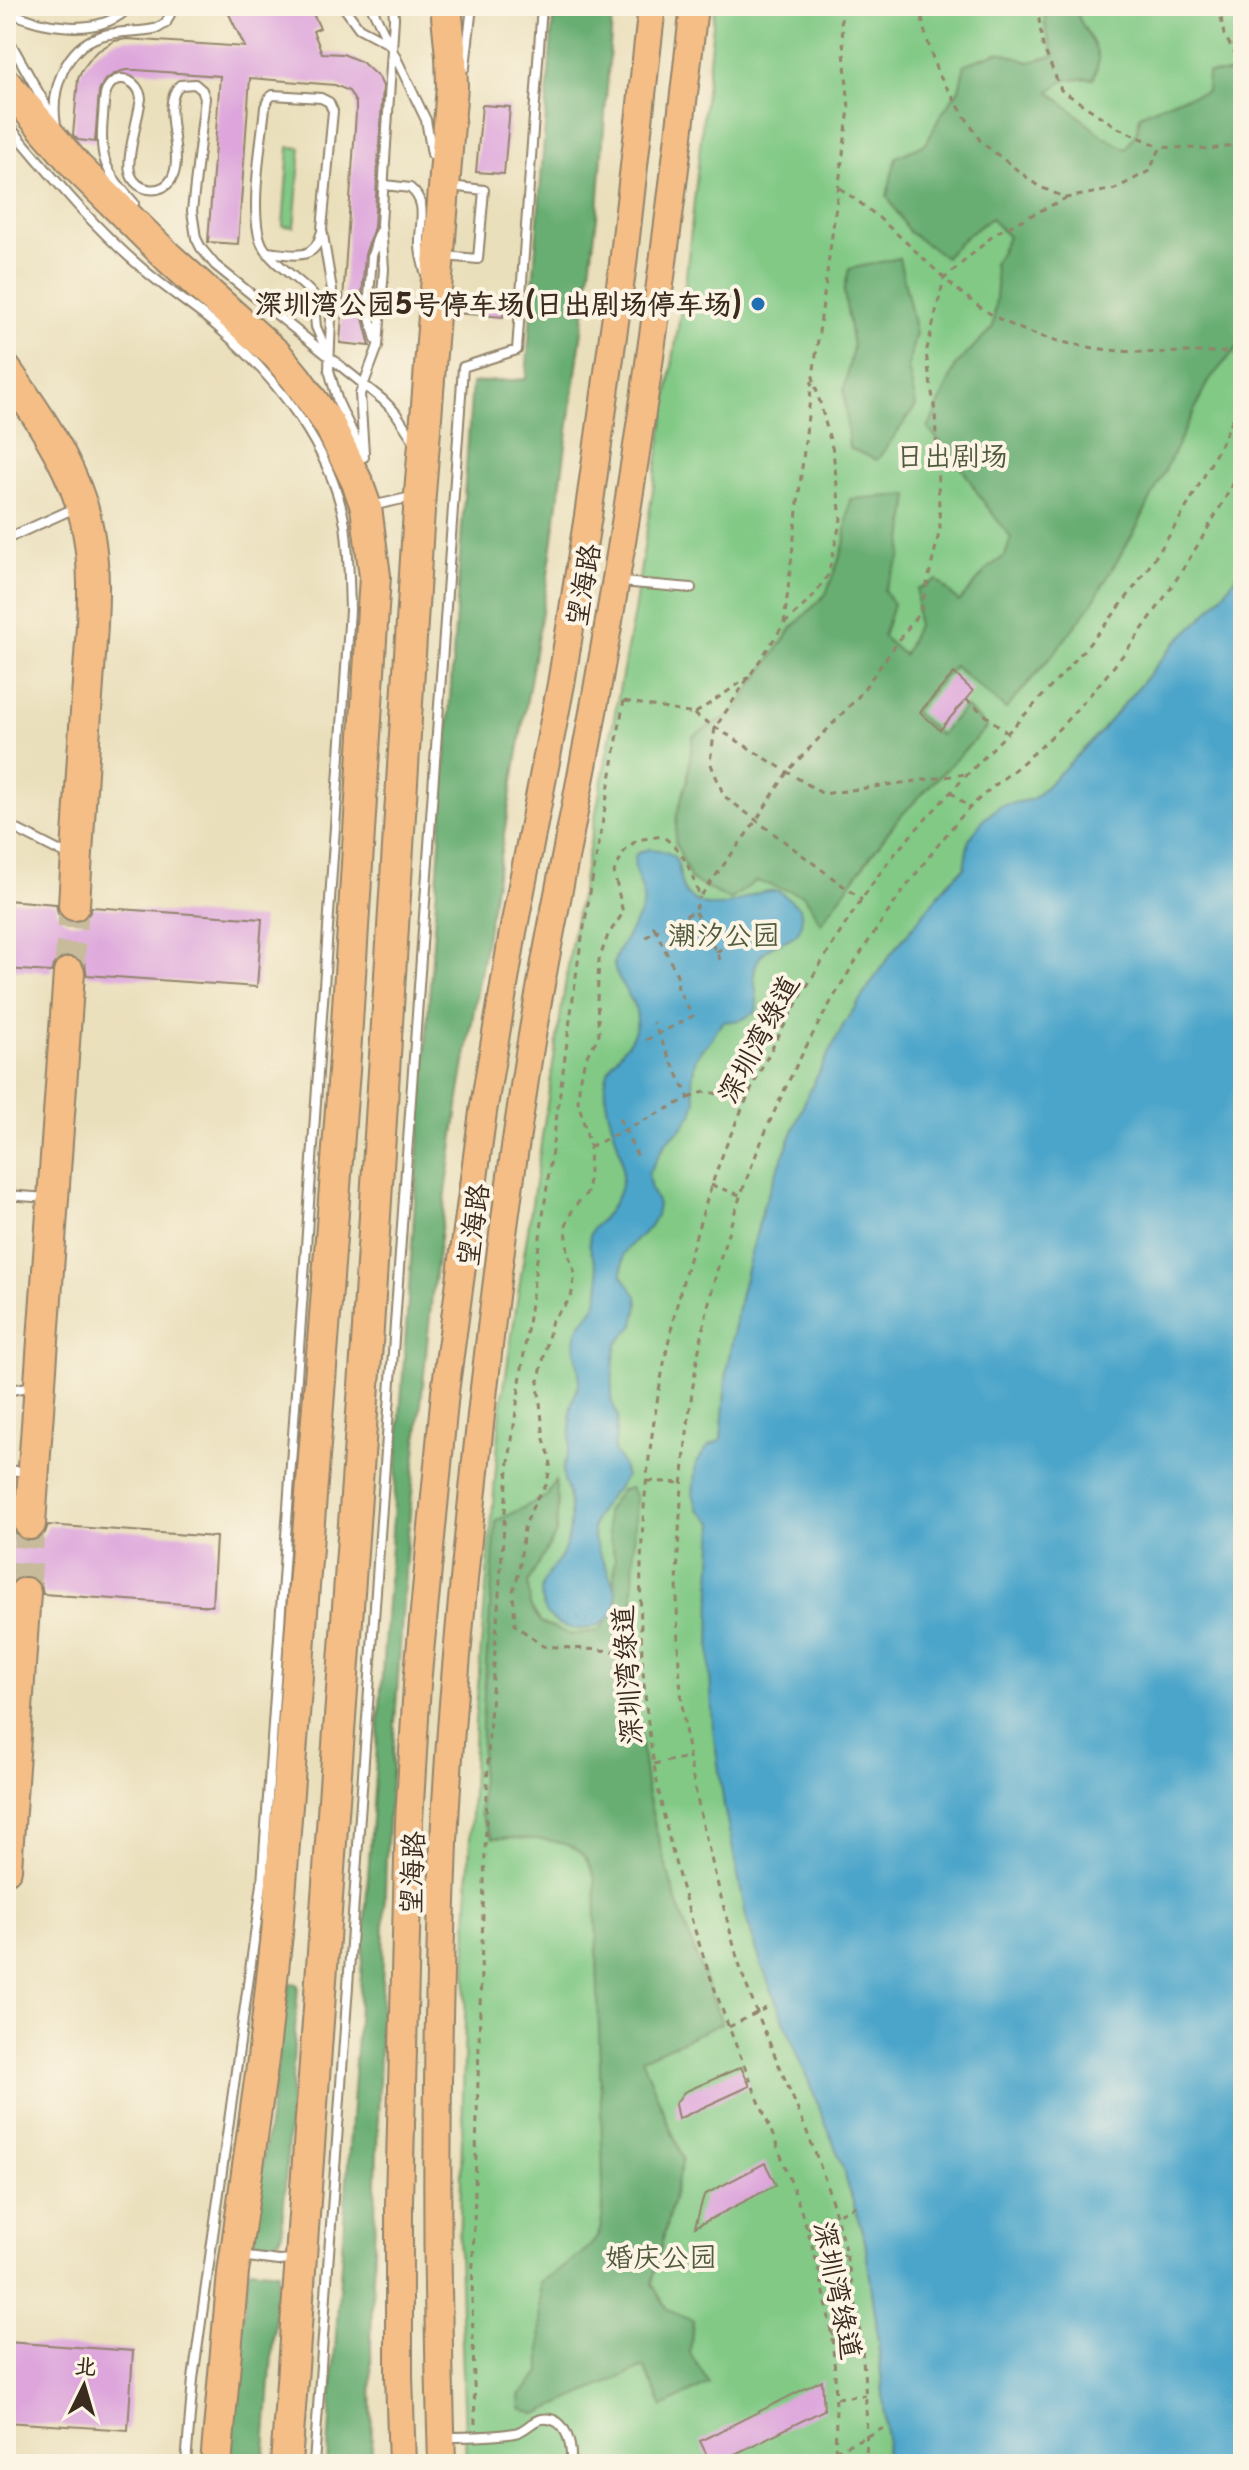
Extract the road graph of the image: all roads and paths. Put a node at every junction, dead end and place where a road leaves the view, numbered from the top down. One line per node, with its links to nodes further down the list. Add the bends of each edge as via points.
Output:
1 (130, 6): 15 (lane, via 113,18 72,27 45,25)
2 (174, 6): 22 (lane, via 158,28 102,35 75,51 58,85)
3 (343, 6): 17 (lane, via 359,28)
4 (371, 6): 17 (lane)
5 (393, 6): 17 (lane)
6 (446, 6): 20 (highway)
7 (472, 6): 20 (lane, via 464,77)
8 (542, 6): 125 (lane, via 517,350 463,367)
9 (652, 6): 126 (main road, 望海路, via 588,516 485,1097 445,1392 409,1821 398,2217)
10 (694, 6): 51 (main road, 望海路)
11 (840, 6): 28 (path, via 849,109)
12 (922, 6): 29 (path, via 937,72 981,142 1038,186)
13 (1037, 6): 24 (path, via 1043,46 1061,90 1118,128)
14 (1219, 6): 18 (path, via 1224,35)
15 (6, 10)
16 (6, 35): 22 (lane)
17 (392, 45): 25 (lane, via 426,120); 27 (lane)
18 (1243, 66)
19 (6, 84): 26 (highway)
20 (450, 109): 30 (highway)
21 (6, 122): 105 (lane, via 100,229 219,328 291,404 330,476 349,563 350,610)
22 (55, 122): 26 (lane)
23 (1243, 143): 24 (path, via 1211,149)
24 (1161, 147): 29 (path, via 1149,171 1115,189)
25 (432, 157)
26 (77, 167): 36 (highway)
27 (385, 185): 38 (lane, via 410,188 421,199 420,254); 43 (lane, via 368,311 378,346)
28 (840, 188): 37 (path); 42 (path)
29 (1066, 198): 37 (path, via 996,233)
30 (439, 200): 35 (highway); 35 (lane, via 484,190 478,259)
31 (144, 215): 40 (lane, via 103,159 107,89 123,80 139,90 130,172 137,184 155,189 167,185 175,171 173,95 180,85 195,84 205,98 192,211 201,248 225,274)
32 (151, 225): 36 (lane)
33 (322, 229): 34 (lane, via 311,252); 34 (lane, via 332,106 321,98 273,95 265,107 256,214 257,233); 40 (lane, via 332,290)
34 (267, 252): 40 (lane, via 313,295 316,327)
35 (439, 256): 38 (highway)
36 (169, 258): 47 (highway, via 296,378)
37 (944, 279): 39 (path, via 987,312 1031,333 1119,351); 59 (path, via 926,353 935,412 940,529 921,610 858,697)
38 (434, 314): 45 (highway)
39 (1243, 354)
40 (328, 355): 43 (lane); 47 (lane)
41 (6, 370): 49 (highway, via 51,438)
42 (813, 377): 53 (path); 53 (path, via 833,451 841,519 828,575)
43 (363, 385): 45 (lane, via 395,412); 47 (lane)
44 (1243, 397): 58 (path, 深圳湾绿道, via 1149,565 1105,626)
45 (424, 455): 48 (highway)
46 (1243, 466): 62 (path, via 1175,582 1079,708)
47 (363, 482): 48 (lane); 105 (highway, via 374,610 344,1071 277,1934)
48 (420, 494): 111 (highway, via 366,1359)
49 (82, 506): 50 (lane); 65 (highway, via 93,606)
50 (6, 539)
51 (616, 581): 52 (lane); 119 (main road, 望海路, via 522,1099 464,1575 444,1841 438,2171)
52 (691, 588)
53 (784, 624): 54 (path)
54 (752, 674): 56 (path); 57 (path)
55 (966, 699): 58 (path)
56 (694, 714): 57 (path); 120 (path, via 624,700 579,955 508,1469 489,1733 472,2298)
57 (715, 728): 59 (path); 63 (path, via 710,762 724,796)
58 (1007, 733): 60 (path, 深圳湾绿道)
59 (788, 771): 60 (path, via 823,794); 63 (path)
60 (969, 773): 61 (path, 深圳湾绿道)
61 (951, 792): 62 (path); 67 (path, 深圳湾绿道)
62 (969, 808): 88 (path, via 864,945 832,999 764,1133)
63 (756, 821): 66 (path); 67 (path)
64 (6, 824): 65 (lane)
65 (76, 860): 68 (highway)
66 (700, 897): 69 (path); 84 (path, via 685,857 662,836 637,840 614,872 623,913 599,960 599,1036 580,1077 578,1101)
67 (862, 900): 81 (path, 深圳湾绿道, via 802,993)
68 (74, 905)
69 (695, 911): 71 (path); 74 (path)
70 (651, 921): 71 (path)
71 (656, 931): 72 (path); 78 (path, via 693,1016)
72 (646, 937)
73 (728, 945): 74 (path)
74 (716, 952): 75 (path)
75 (721, 961)
76 (69, 973): 89 (highway)
77 (653, 1022): 78 (path)
78 (658, 1034): 79 (path); 80 (path)
79 (646, 1040)
80 (689, 1098): 81 (path, via 707,1091); 83 (path)
81 (746, 1103): 86 (path, 深圳湾绿道)
82 (619, 1118): 83 (path)
83 (625, 1130): 84 (path); 85 (path)
84 (590, 1147): 97 (path, via 588,1192 566,1226 575,1274 571,1298 552,1320 538,1384 551,1460 547,1484 524,1528 513,1591 515,1625 543,1646)
85 (638, 1157)
86 (711, 1185): 88 (path); 93 (path, 深圳湾绿道, via 672,1327)
87 (6, 1195): 89 (lane)
88 (740, 1195): 94 (path, via 702,1333)
89 (53, 1199): 90 (highway)
90 (40, 1384): 91 (lane); 92 (highway)
91 (6, 1391)
92 (20, 1471): 95 (highway)
93 (648, 1481): 94 (path); 97 (path, 深圳湾绿道)
94 (682, 1483): 99 (path, via 678,1626)
95 (30, 1524)
96 (25, 1593): 98 (highway)
97 (642, 1653): 100 (path, 深圳湾绿道)
98 (10, 1736): 101 (highway)
99 (689, 1757): 100 (path); 103 (path, via 708,1850)
100 (654, 1764): 104 (path, 深圳湾绿道, via 686,1901)
101 (6, 1869)
102 (766, 2008): 103 (path)
103 (757, 2012): 104 (path); 107 (path)
104 (729, 2027): 108 (path, 深圳湾绿道)
105 (241, 2130): 109 (highway); 122 (lane, via 195,2364)
106 (855, 2206): 107 (path)
107 (835, 2215): 108 (path); 110 (path)
108 (807, 2229): 112 (path, 深圳湾绿道)
109 (236, 2255): 111 (lane); 123 (highway)
110 (845, 2255): 112 (path); 113 (path)
111 (301, 2260): 124 (highway)
112 (816, 2261): 114 (path, 深圳湾绿道)
113 (858, 2324): 114 (path); 115 (path)
114 (831, 2334): 116 (path, 深圳湾绿道)
115 (865, 2395): 116 (path); 118 (path)
116 (836, 2398): 121 (path, 深圳湾绿道)
117 (886, 2427): 118 (path)
118 (867, 2436): 121 (path); 131 (path)
119 (441, 2437): 120 (lane); 127 (main road, 望海路)
120 (475, 2437): 128 (path); 129 (lane, via 519,2433 541,2419 554,2421 569,2437)
121 (835, 2451): 130 (path, 深圳湾绿道)
122 (186, 2464)
123 (216, 2464)
124 (286, 2464)
125 (314, 2464)
126 (402, 2464)
127 (442, 2464)
128 (476, 2464)
129 (571, 2464)
130 (835, 2464)
131 (866, 2464)

